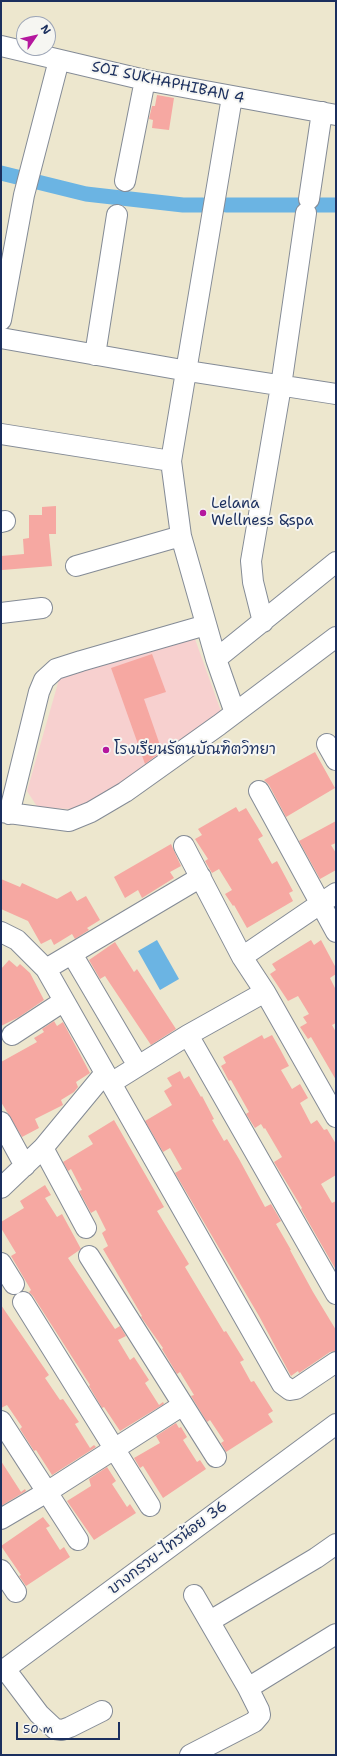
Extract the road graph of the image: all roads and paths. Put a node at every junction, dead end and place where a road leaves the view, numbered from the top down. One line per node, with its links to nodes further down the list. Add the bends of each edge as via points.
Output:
1 (1, 46): 2 (street, SOI SUKHAPHIBAN 4)
2 (59, 60): 3 (street, SOI SUKHAPHIBAN 4); 8 (street, via 24,195)
3 (145, 80): 4 (street, SOI SUKHAPHIBAN 4); 6 (street)
4 (232, 97): 5 (street, SOI SUKHAPHIBAN 4); 11 (street)
5 (329, 114): 12 (street, via 308,206)
6 (125, 180)
7 (117, 215): 10 (street)
8 (1, 320)
9 (1, 338): 10 (street)
10 (95, 356): 11 (street)
11 (188, 371): 12 (street); 15 (street)
12 (280, 386): 13 (street); 21 (street, via 251,561 253,582)
13 (336, 394)
14 (1, 434): 15 (street)
15 (171, 461): 16 (street)
16 (181, 536): 18 (street); 22 (street)
17 (336, 562): 21 (street)
18 (76, 566)
19 (42, 608): 20 (street)
20 (1, 613)
21 (264, 622): 24 (street)
22 (206, 625): 24 (street); 27 (street, via 56,669 44,680)
23 (336, 637): 25 (street)
24 (216, 659): 25 (street)
25 (235, 713): 27 (street, via 125,792 91,812 69,821)
26 (259, 791): 30 (street)
27 (5, 813)
28 (184, 846): 29 (street)
29 (201, 877): 33 (street); 34 (street)
30 (328, 898): 32 (street); 34 (street)
31 (1, 932): 35 (street, via 17,940)
32 (336, 932)
33 (72, 954): 35 (street); 40 (street)
34 (242, 957): 36 (street)
35 (46, 969): 37 (street)
36 (265, 992): 39 (street); 42 (street)
37 (64, 1001): 38 (street); 41 (street)
38 (12, 1035)
39 (188, 1035): 40 (street); 51 (street)
40 (138, 1066): 41 (street)
41 (108, 1078): 44 (street); 53 (street, via 282,1384 290,1390 296,1389)
42 (336, 1117)
43 (1, 1122): 45 (street)
44 (43, 1148): 45 (street); 47 (street)
45 (25, 1166): 46 (street)
46 (1, 1188)
47 (86, 1228)
48 (89, 1256): 54 (street)
49 (1, 1263): 50 (street)
50 (14, 1284)
51 (336, 1294)
52 (23, 1302): 57 (street)
53 (336, 1362)
54 (183, 1405): 57 (street); 58 (street)
55 (1, 1421): 59 (street)
56 (336, 1424): 69 (street, บางกรวย-ไทรน้อย 36)
57 (114, 1450): 59 (street); 60 (street)
58 (216, 1457)
59 (47, 1492): 61 (street); 62 (street)
60 (150, 1506)
61 (1, 1519)
62 (78, 1540)
63 (336, 1544): 67 (street)
64 (1, 1570): 65 (street)
65 (16, 1592)
66 (194, 1595): 67 (street)
67 (210, 1621): 70 (street)
68 (336, 1634): 70 (street)
69 (3, 1670): 71 (street, via 39,1714 55,1729 70,1727)
70 (248, 1688): 72 (street, via 260,1715 254,1722)
71 (102, 1711)
72 (190, 1755)

